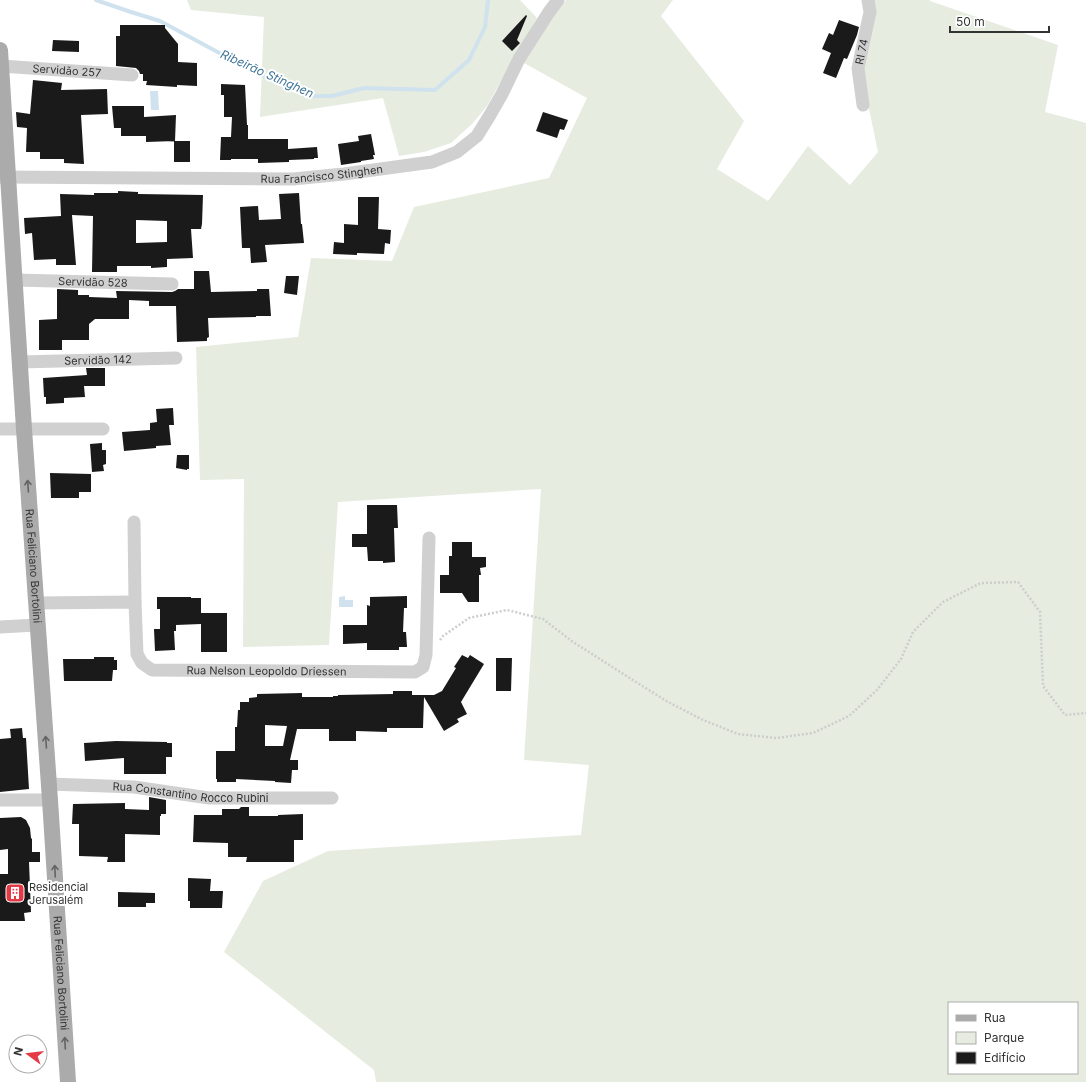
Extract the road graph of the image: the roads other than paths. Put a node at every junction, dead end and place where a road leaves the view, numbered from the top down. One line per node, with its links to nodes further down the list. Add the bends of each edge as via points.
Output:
1 (558, 0): 6 (street, Rua Francisco Stinghen, via 518,58 477,136 457,152 432,162 293,179)
2 (868, 0): 5 (street, RI 74, via 870,12 858,68)
3 (0, 58): 4 (street, Servidão 257); 6 (main road, Rua Feliciano Bortolini)
4 (132, 75)
5 (863, 105)
6 (4, 177): 7 (main road, Rua Feliciano Bortolini)
7 (14, 280): 8 (street, Servidão 528); 10 (main road, Rua Feliciano Bortolini)
8 (172, 284)
9 (176, 358): 10 (street, Servidão 142)
10 (20, 362): 12 (main road, Rua Feliciano Bortolini)
11 (0, 429): 12 (street)
12 (24, 429): 13 (street); 17 (main road, Rua Feliciano Bortolini, one-way to 12)
13 (103, 429)
14 (134, 522): 16 (street, Rua Nelson Leopoldo Driessen)
15 (429, 538): 16 (street, Rua Nelson Leopoldo Driessen, via 426,655 423,667 415,672 152,670 142,663 136,654)
16 (135, 602): 17 (street)
17 (36, 603): 18 (main road, Rua Feliciano Bortolini)
18 (37, 625): 19 (street); 20 (main road, Rua Feliciano Bortolini, one-way to 18)
19 (0, 627)
20 (50, 792): 21 (street, Rua Constantino Rocco Rubini, via 134,787 208,798); 22 (street, Rua Constantino Rocco Rubini); 23 (main road, Rua Feliciano Bortolini, one-way to 20)
21 (332, 798)
22 (0, 800)
23 (68, 1082)

